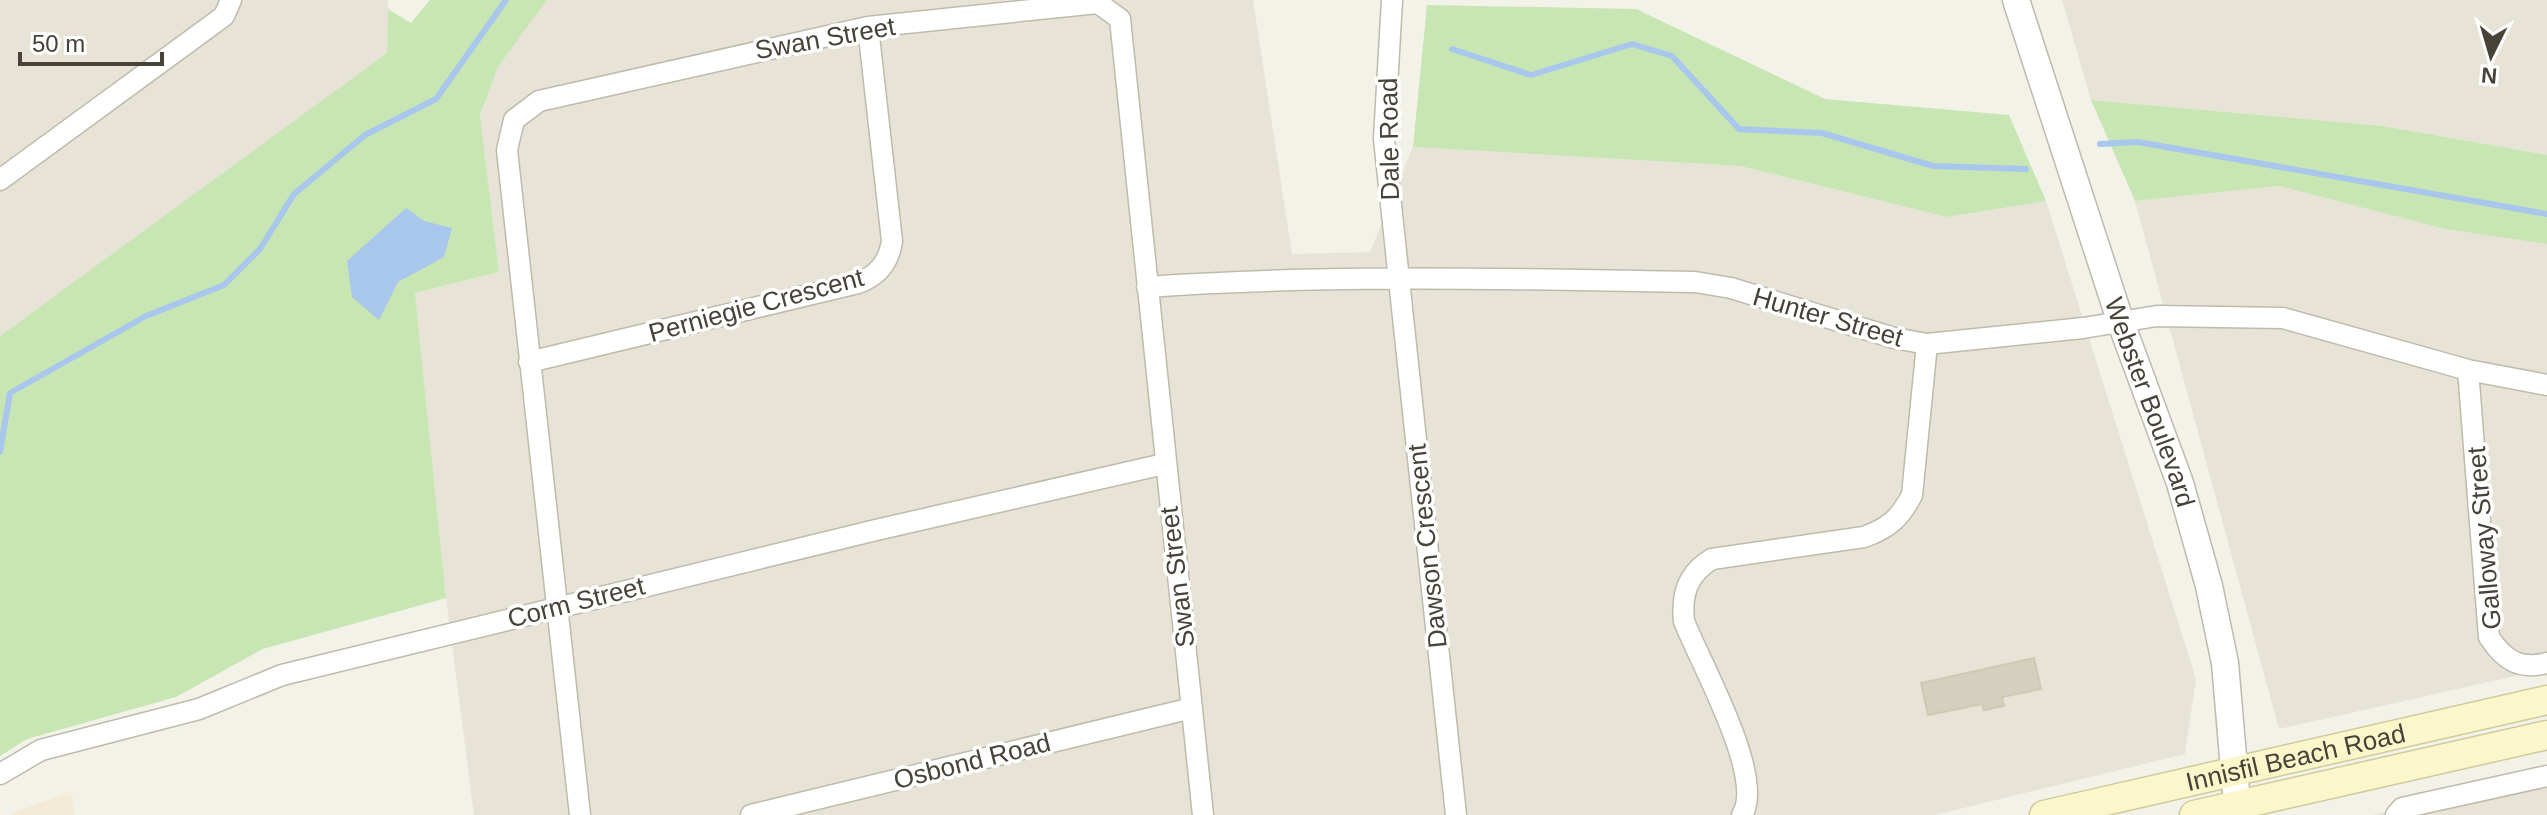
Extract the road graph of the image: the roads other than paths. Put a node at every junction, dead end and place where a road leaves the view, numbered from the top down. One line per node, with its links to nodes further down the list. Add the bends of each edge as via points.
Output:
1 (231, 0): 5 (street, via 224,16)
2 (1392, 0): 6 (street, Dale Road, via 1384,139)
3 (2016, 0): 8 (street, Webster Boulevard)
4 (868, 27): 7 (street, Swan Street, via 1098,3 1116,14); 10 (street, Perniegie Crescent, via 892,241 878,271 858,283); 10 (street, Swan Street, via 539,101 521,112 510,129 507,150)
5 (0, 180)
6 (1398, 277): 7 (street, Hunter Street, via 1262,278); 9 (street, Hunter Street, via 1695,282); 26 (street, Dawson Crescent)
7 (1147, 287): 13 (street, Swan Street)
8 (2121, 323): 9 (street, Hunter Street); 11 (street, Hunter Street, via 2157,316 2283,318); 19 (street, Webster Boulevard, via 2180,483 2209,586 2225,663)
9 (1927, 344): 27 (street, via 1912,495 1901,515 1886,529 1864,537 1712,559 1696,568 1687,586 1684,621 1729,718 1748,792)
10 (529, 362): 14 (street, Swan Street)
11 (2468, 370): 12 (street, Hunter Street); 15 (street, Galloway Street, via 2489,637 2500,655 2515,664)
12 (2547, 385)
13 (1164, 464): 14 (street, Corm Street); 17 (street, Swan Street)
14 (558, 607): 20 (street, Corm Street, via 282,675 199,709 41,750); 23 (street)
15 (2547, 663)
16 (2547, 700): 19 (main road, Innisfil Beach Road)
17 (1192, 708): 24 (street, Osbond Road); 25 (street, Swan Street)
18 (2547, 735): 22 (main road, Innisfil Beach Road)
19 (2235, 771): 22 (street, Webster Boulevard); 28 (main road, Innisfil Beach Road)
20 (0, 774)
21 (2547, 776): 30 (street, via 2402,808)
22 (2238, 810): 29 (main road, Innisfil Beach Road)
23 (580, 815)
24 (751, 815)
25 (1203, 815)
26 (1456, 815)
27 (1742, 815)
28 (2044, 815)
29 (2194, 815)
30 (2396, 815)

